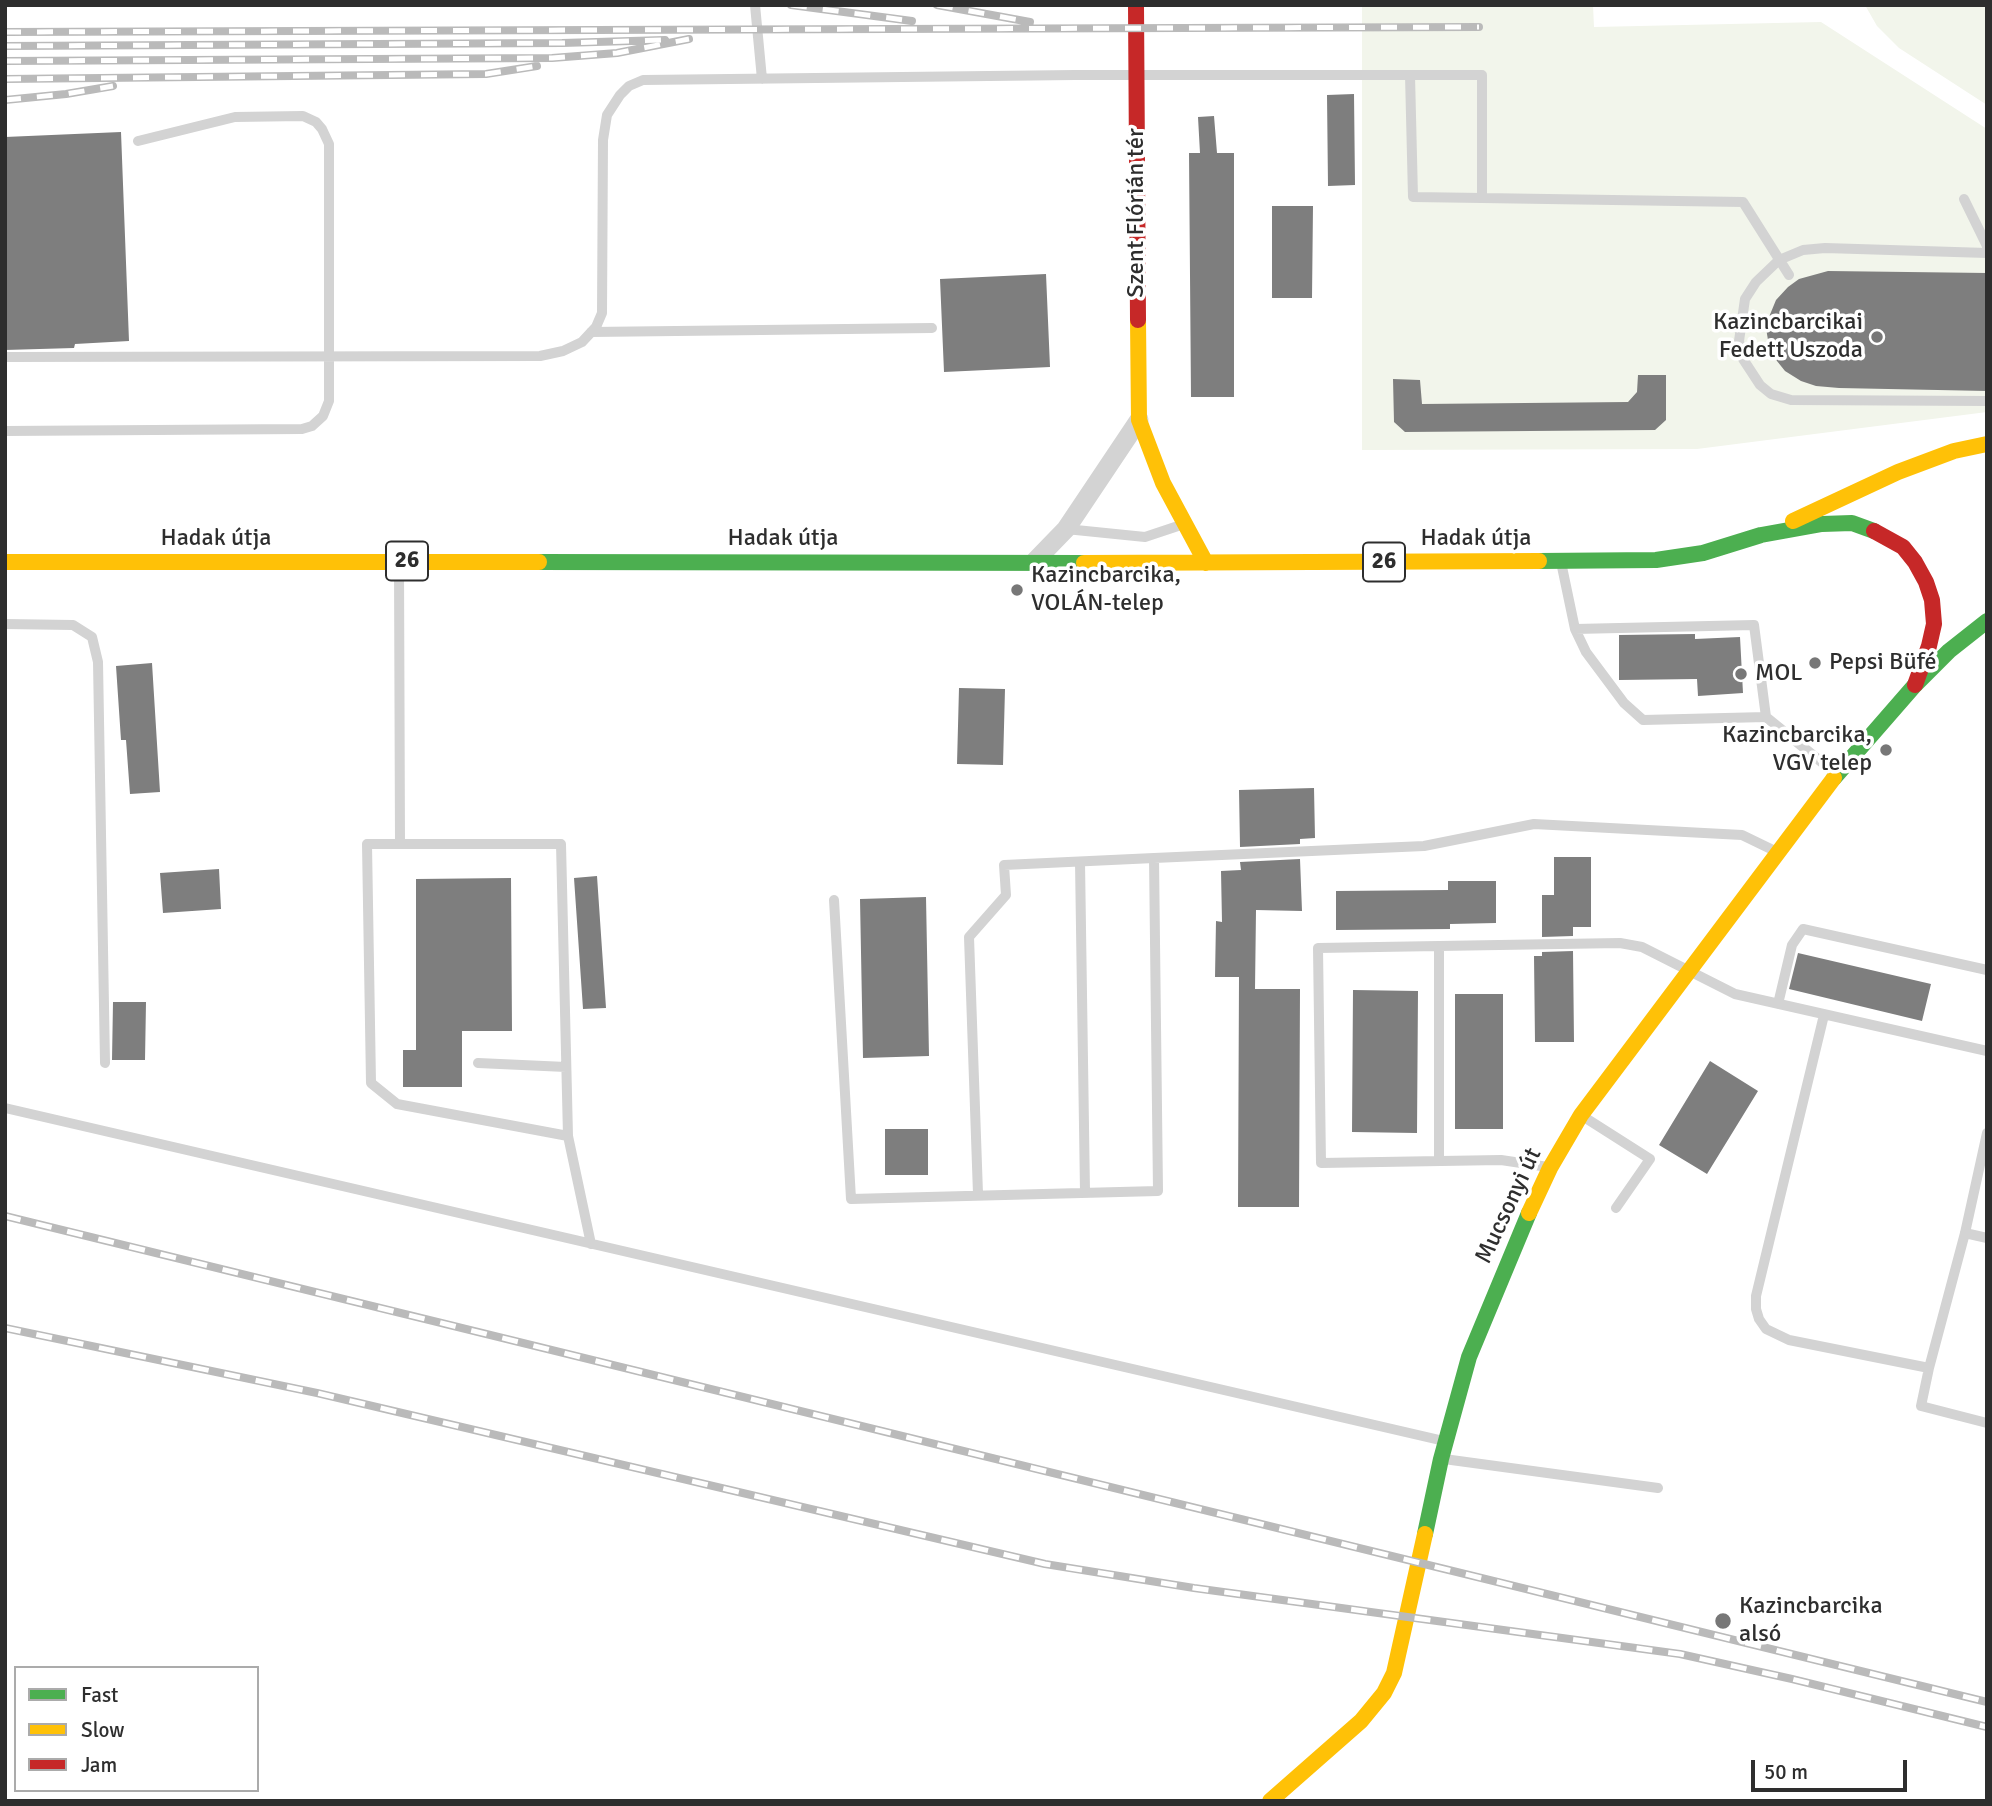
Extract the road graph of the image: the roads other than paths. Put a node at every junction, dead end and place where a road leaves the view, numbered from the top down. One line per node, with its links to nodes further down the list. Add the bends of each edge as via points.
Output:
1 (755, 5): 5 (lane)
2 (1136, 5): 3 (main road, Szent Flórián tér)
3 (1136, 75): 4 (lane); 5 (lane); 18 (main road, Szent Flórián tér)
4 (1410, 75): 7 (lane, via 1413,197); 7 (lane, via 1482,75)
5 (762, 79): 14 (lane, via 643,80 620,95 607,115 603,140 601,313)
6 (138, 141): 15 (lane, via 235,117 303,116 322,128 329,144)
7 (1482, 198): 11 (lane, via 1743,202)
8 (1964, 199): 9 (lane)
9 (1987, 246)
10 (1987, 253): 11 (lane, via 1825,248 1803,250)
11 (1779, 260): 12 (lane); 17 (lane, via 1745,299 1739,341 1752,375 1771,394 1791,400)
12 (1788, 275)
13 (932, 328): 14 (lane)
14 (591, 332): 15 (lane, via 563,351 540,356)
15 (330, 356): 16 (lane); 19 (lane, via 327,408 317,421 302,429)
16 (5, 358)
17 (1987, 401)
18 (1139, 420): 21 (main road, Szent Flórián tér, via 1163,483); 22 (street)
19 (5, 431)
20 (1982, 446): 23 (main road, 26, via 1898,472)
21 (1185, 524): 22 (lane, via 1144,537); 28 (main road, Szent Flórián tér)
22 (1066, 529): 26 (street)
23 (1761, 536): 27 (main road, 26, via 1656,560); 32 (main road, via 1852,523 1903,547 1932,600 1934,624)
24 (399, 561): 25 (main road, Hadak útja / 26); 26 (main road, Hadak útja / 26); 35 (lane)
25 (5, 562)
26 (1034, 562): 28 (main road, Hadak útja / 26)
27 (1561, 562): 28 (main road, Hadak útja / 26); 31 (lane)
28 (1206, 563)
29 (1987, 621): 32 (main road, Mucsonyi út)
30 (5, 624): 46 (lane, via 72,625 92,637 98,662)
31 (1574, 629): 33 (lane, via 1604,678 1643,720); 33 (lane, via 1754,625)
32 (1915, 685): 34 (main road, Mucsonyi út)
33 (1766, 717): 34 (lane)
34 (1837, 774): 36 (main road, Mucsonyi út)
35 (400, 844): 48 (lane, via 561,844); 52 (lane, via 367,844 371,1083 397,1104)
36 (1778, 852): 37 (lane, via 1742,835 1534,824 1424,846); 41 (main road, Mucsonyi út)
37 (1154, 858): 38 (lane); 55 (lane, via 1158,1191)
38 (1080, 862): 55 (lane); 56 (lane, via 1004,865 1006,895 969,937)
39 (834, 900): 56 (lane, via 851,1199)
40 (1438, 946): 41 (lane, via 1620,943 1642,947); 53 (lane); 53 (lane, via 1318,948 1321,1163)
41 (1689, 970): 43 (lane, via 1735,994); 50 (main road, Mucsonyi út)
42 (1987, 970): 43 (lane, via 1803,929 1792,945)
43 (1777, 1004): 44 (lane)
44 (1824, 1015): 45 (lane); 61 (lane, via 1756,1309 1766,1329 1789,1340)
45 (1987, 1051)
46 (106, 1063)
47 (478, 1063): 48 (lane)
48 (566, 1068): 52 (lane)
49 (5, 1108): 60 (lane)
50 (1581, 1115): 54 (main road, Mucsonyi út); 57 (lane, via 1650,1159)
51 (1987, 1133): 58 (lane)
52 (568, 1136): 60 (lane)
53 (1440, 1161): 54 (lane, via 1501,1160)
54 (1550, 1168): 63 (main road, Mucsonyi út, via 1484,1315)
55 (1085, 1192): 56 (lane)
56 (978, 1194)
57 (1616, 1208)
58 (1965, 1233): 59 (lane); 61 (lane)
59 (1987, 1238)
60 (591, 1244): 63 (lane)
61 (1929, 1368): 62 (lane, via 1921,1406)
62 (1987, 1423)
63 (1446, 1441): 64 (main road, Mucsonyi út)
64 (1441, 1459): 65 (lane); 66 (main road, Mucsonyi út, via 1394,1673 1361,1721)
65 (1658, 1488)
66 (1270, 1801)

